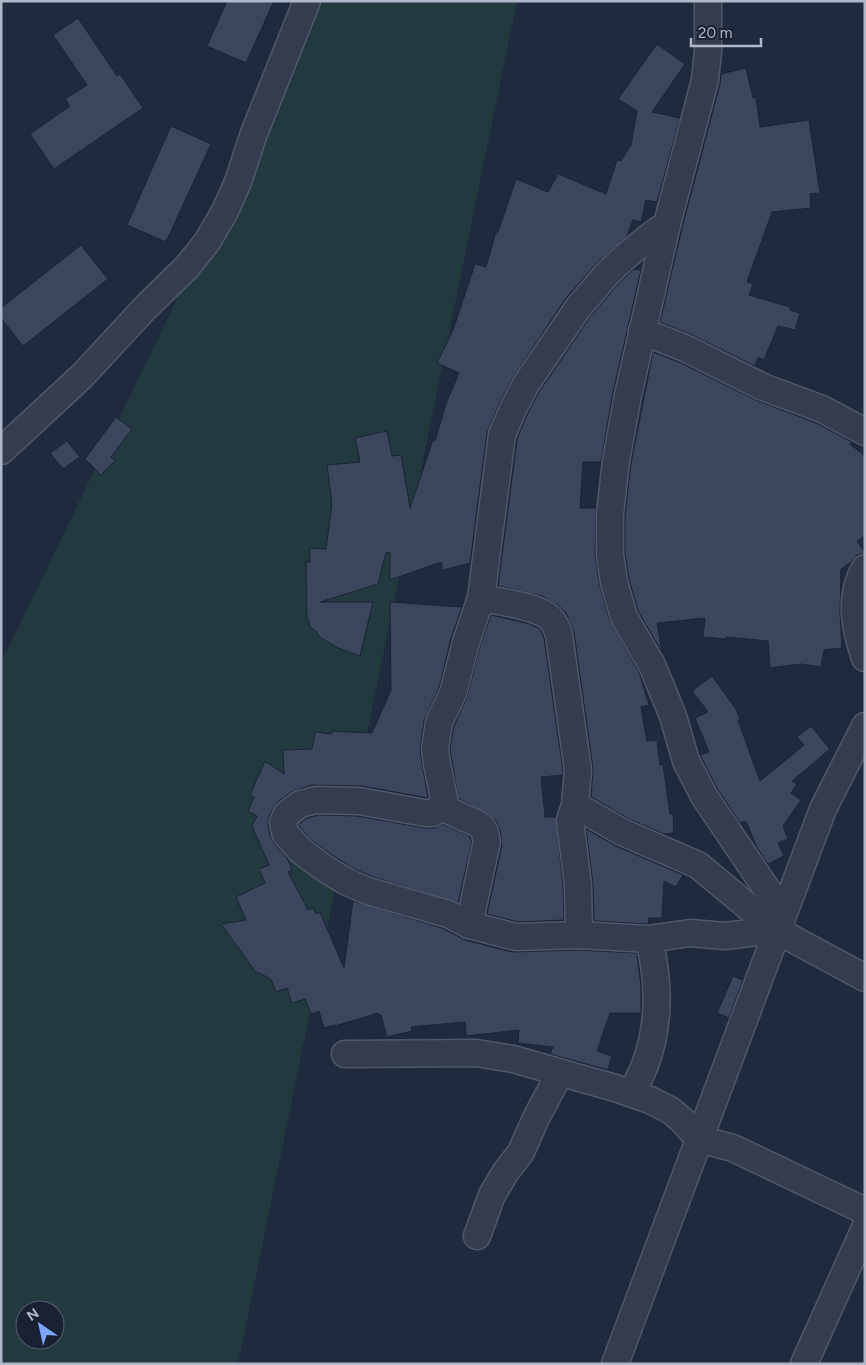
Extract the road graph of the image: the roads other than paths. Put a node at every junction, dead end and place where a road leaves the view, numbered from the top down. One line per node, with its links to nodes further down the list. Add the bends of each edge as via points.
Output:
1 (307, 1): 6 (street, via 238,182 225,212 206,242 82,376)
2 (708, 1): 3 (street, via 705,80)
3 (667, 224): 4 (street); 8 (street, via 620,262 578,308 526,384 513,409 502,435)
4 (642, 331): 5 (street, via 687,349 763,387 822,409); 14 (street, via 616,461 610,514 614,582 624,617 652,665 673,716 686,761 704,796 768,891)
5 (865, 432)
6 (3, 446)
7 (865, 568): 9 (street, via 855,595 854,617)
8 (481, 598): 11 (street, via 539,610 555,624 578,770); 12 (street, via 453,693 439,722 436,749 444,800)
9 (865, 658)
10 (865, 726): 14 (street, via 822,809)
11 (576, 805): 14 (street, via 622,832 698,865); 15 (street, via 570,820 578,886)
12 (441, 807): 13 (street, via 476,823 485,833 484,855); 13 (street, via 424,813 359,801 316,800 300,804 282,822 285,833 301,851 347,882 448,914)
13 (468, 925): 15 (street, via 516,937)
14 (776, 930): 16 (street, via 725,936 690,933); 17 (street); 21 (street)
15 (579, 935): 16 (street)
16 (649, 939): 20 (street, via 657,999 653,1037 645,1066)
17 (865, 978)
18 (345, 1054): 19 (street, via 476,1054 513,1059)
19 (560, 1073): 20 (street); 24 (street, via 521,1152 492,1195)
20 (632, 1093): 21 (street, via 670,1110)
21 (699, 1139): 22 (street, via 733,1148); 25 (street)
22 (865, 1211)
23 (865, 1228): 26 (street)
24 (477, 1236)
25 (615, 1364)
26 (804, 1364)

